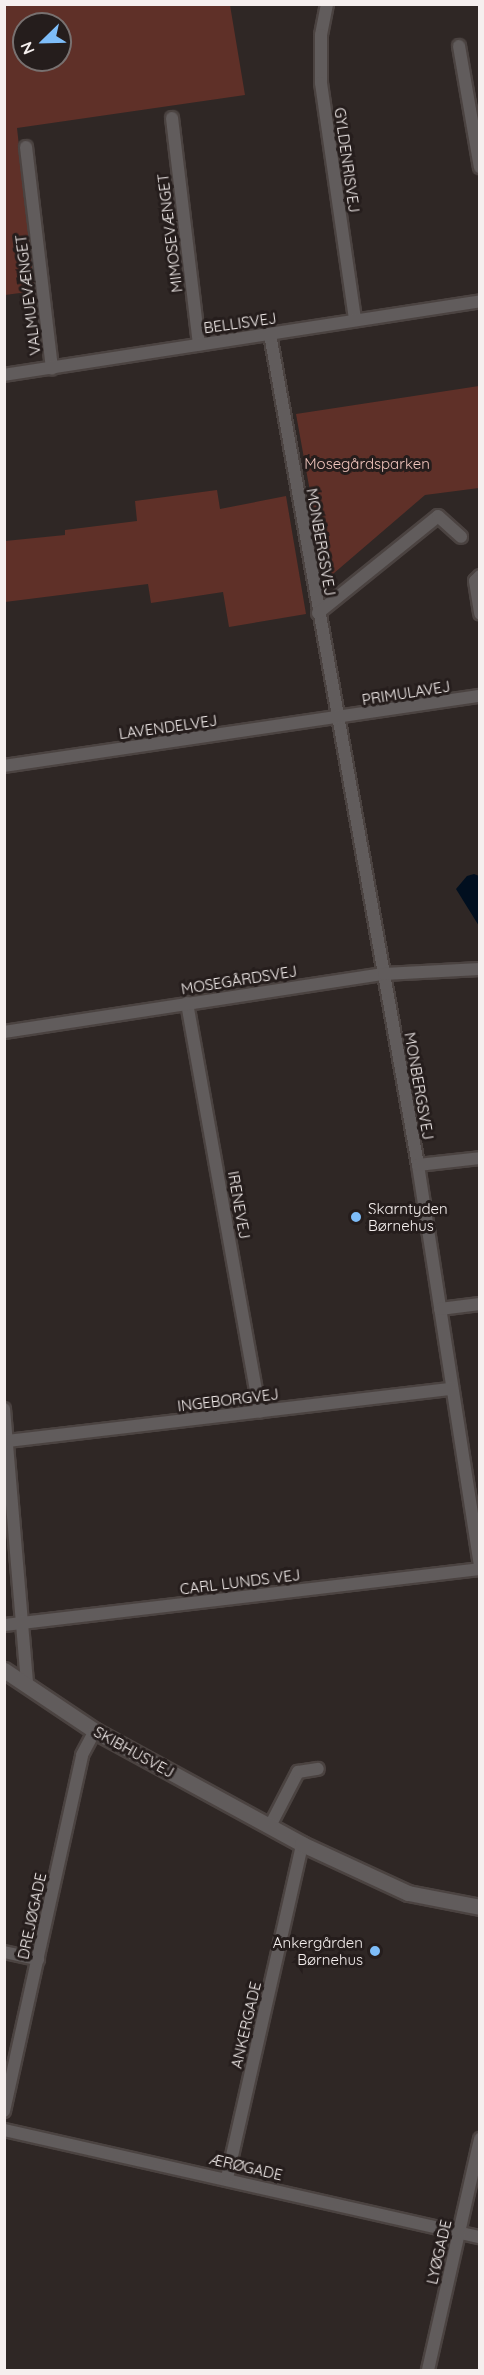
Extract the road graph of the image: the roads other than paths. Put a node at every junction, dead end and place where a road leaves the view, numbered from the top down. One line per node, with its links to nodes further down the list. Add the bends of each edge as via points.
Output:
1 (327, 4): 7 (street, GYLDENRISVEJ, via 321,35 321,83)
2 (459, 46): 5 (street)
3 (171, 118): 9 (street, MIMOSEVÆNGET)
4 (26, 147): 10 (street, VALMUEVÆNGET)
5 (480, 167)
6 (480, 302): 7 (street, BELLISVEJ)
7 (355, 320): 8 (street, BELLISVEJ)
8 (270, 334): 9 (street, BELLISVEJ); 14 (street, MONBERGSVEJ)
9 (199, 344): 10 (street, BELLISVEJ)
10 (52, 368): 11 (street, BELLISVEJ)
11 (4, 375)
12 (462, 537): 14 (street, MONBERGSVEJ, via 438,516)
13 (480, 576): 15 (street, via 475,581)
14 (318, 613): 17 (street, MONBERGSVEJ)
15 (480, 614)
16 (480, 696): 17 (street, PRIMULAVEJ)
17 (337, 719): 18 (street, LAVENDELVEJ); 20 (street, MONBERGSVEJ)
18 (4, 766)
19 (480, 969): 20 (street, MOSEGÅRDSVEJ)
20 (384, 974): 21 (street, MOSEGÅRDSVEJ); 24 (street, MONBERGSVEJ)
21 (187, 1003): 22 (street, MOSEGÅRDSVEJ); 29 (street, IRENEVEJ)
22 (4, 1032)
23 (480, 1158): 24 (street)
24 (418, 1165): 26 (street, MONBERGSVEJ)
25 (480, 1304): 26 (street)
26 (440, 1309): 27 (street, MONBERGSVEJ)
27 (452, 1389): 29 (street, INGEBORGVEJ); 31 (street, MONBERGSVEJ)
28 (4, 1409): 30 (street)
29 (260, 1412): 30 (street, INGEBORGVEJ)
30 (7, 1441): 32 (street)
31 (480, 1568): 32 (street, CARL LUNDS VEJ)
32 (23, 1623): 33 (street, CARL LUNDS VEJ); 35 (street)
33 (4, 1625)
34 (4, 1670): 35 (street, SKIBHUSVEJ)
35 (27, 1684): 36 (street, SKIBHUSVEJ)
36 (95, 1731): 38 (street, SKIBHUSVEJ); 42 (street, DREJØGADE, via 82,1755)
37 (318, 1769): 38 (street, via 298,1772)
38 (270, 1826): 39 (street, SKIBHUSVEJ)
39 (302, 1844): 40 (street, SKIBHUSVEJ, via 408,1893); 46 (street, ANKERGADE)
40 (480, 1907)
41 (4, 1952): 42 (street)
42 (38, 1959): 43 (street, DREJØGADE)
43 (4, 2111)
44 (4, 2130): 46 (street, ÆRØGADE)
45 (480, 2139): 47 (street, LYØGADE)
46 (227, 2178): 47 (street, ÆRØGADE)
47 (458, 2232): 48 (street, ÆRØGADE); 49 (street, LYØGADE)
48 (480, 2237)
49 (428, 2370)

